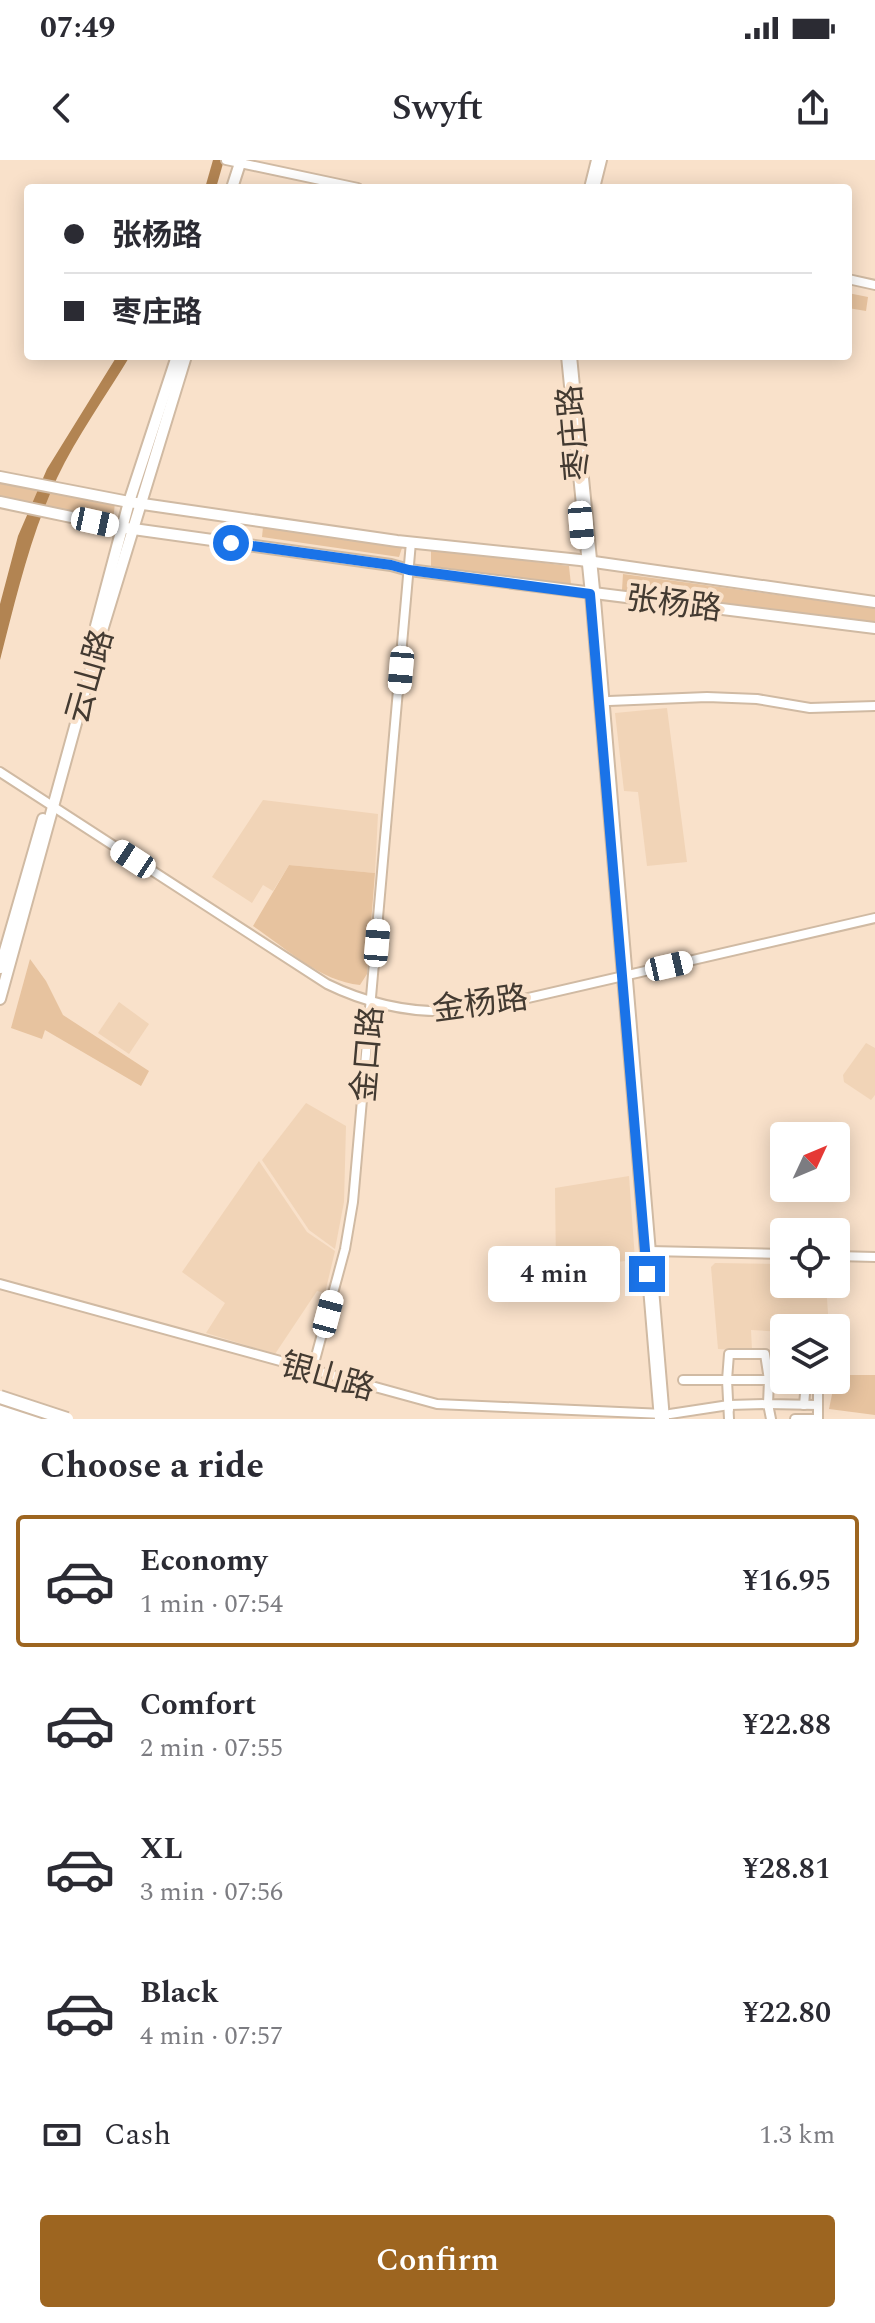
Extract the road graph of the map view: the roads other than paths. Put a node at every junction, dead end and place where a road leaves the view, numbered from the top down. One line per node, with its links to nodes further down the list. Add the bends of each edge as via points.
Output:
1 (596, 160): 7 (street)
2 (602, 160): 8 (street)
3 (239, 161): 4 (main road); 5 (main road); 6 (street)
4 (233, 184)
5 (238, 184)
6 (340, 184)
7 (593, 184)
8 (593, 184)
9 (852, 280): 10 (street)
10 (875, 285)
11 (176, 360): 17 (main road, 云山路)
12 (185, 360): 17 (main road, 云山路)
13 (566, 360): 20 (street, 枣庄路)
14 (572, 360): 20 (street, 枣庄路)
15 (0, 477): 17 (main road, 张杨路)
16 (0, 502): 18 (main road, 张杨路)
17 (134, 503): 18 (main road, 云山路); 19 (main road, 张杨路)
18 (128, 528): 21 (main road, 张杨路); 28 (main road, 云山路)
19 (411, 542): 20 (main road, 张杨路); 21 (street, 金口路)
20 (588, 562): 22 (street, 枣庄路); 23 (main road, 张杨路)
21 (409, 570): 22 (main road, 张杨路); 33 (street, 金口路)
22 (593, 594): 24 (main road, 张杨路); 31 (street, 枣庄路)
23 (875, 602)
24 (875, 628)
25 (609, 701): 26 (street, via 707,697 810,708)
26 (875, 706)
27 (0, 772): 28 (street, 金杨路)
28 (50, 804): 30 (main road, 云山路); 32 (main road, 云山路); 33 (street, 金杨路, via 307,972)
29 (875, 918): 31 (street, 金杨路)
30 (0, 968)
31 (625, 976): 33 (street, 金杨路, via 454,1012); 34 (street, 枣庄路)
32 (0, 999)
33 (372, 1003): 39 (street, 金口路, via 350,1227)
34 (648, 1251): 35 (street); 53 (street, 枣庄路)
35 (770, 1254)
36 (850, 1256): 37 (street)
37 (875, 1257)
38 (0, 1284): 39 (street, 银山路)
39 (312, 1371): 53 (street, 银山路, via 437,1404)
40 (683, 1380): 41 (street)
41 (727, 1380): 42 (street); 42 (street, via 729,1354 765,1354); 48 (street)
42 (769, 1380): 47 (street)
43 (802, 1394): 49 (street)
44 (818, 1394): 50 (street)
45 (0, 1395): 46 (main road); 57 (highway, bridge)
46 (33, 1404): 56 (main road); 58 (main road)
47 (768, 1404): 48 (street, 银山路); 49 (street, 银山路); 60 (street)
48 (729, 1405): 53 (street, 银山路); 59 (street)
49 (804, 1405): 50 (street, 银山路)
50 (818, 1405): 62 (street)
51 (0, 1407): 55 (highway)
52 (0, 1414): 54 (main road)
53 (664, 1416)
54 (15, 1419)
55 (37, 1419)
56 (47, 1419)
57 (67, 1419)
58 (78, 1419)
59 (729, 1419)
60 (771, 1419)
61 (795, 1419): 62 (street)
62 (814, 1419)

